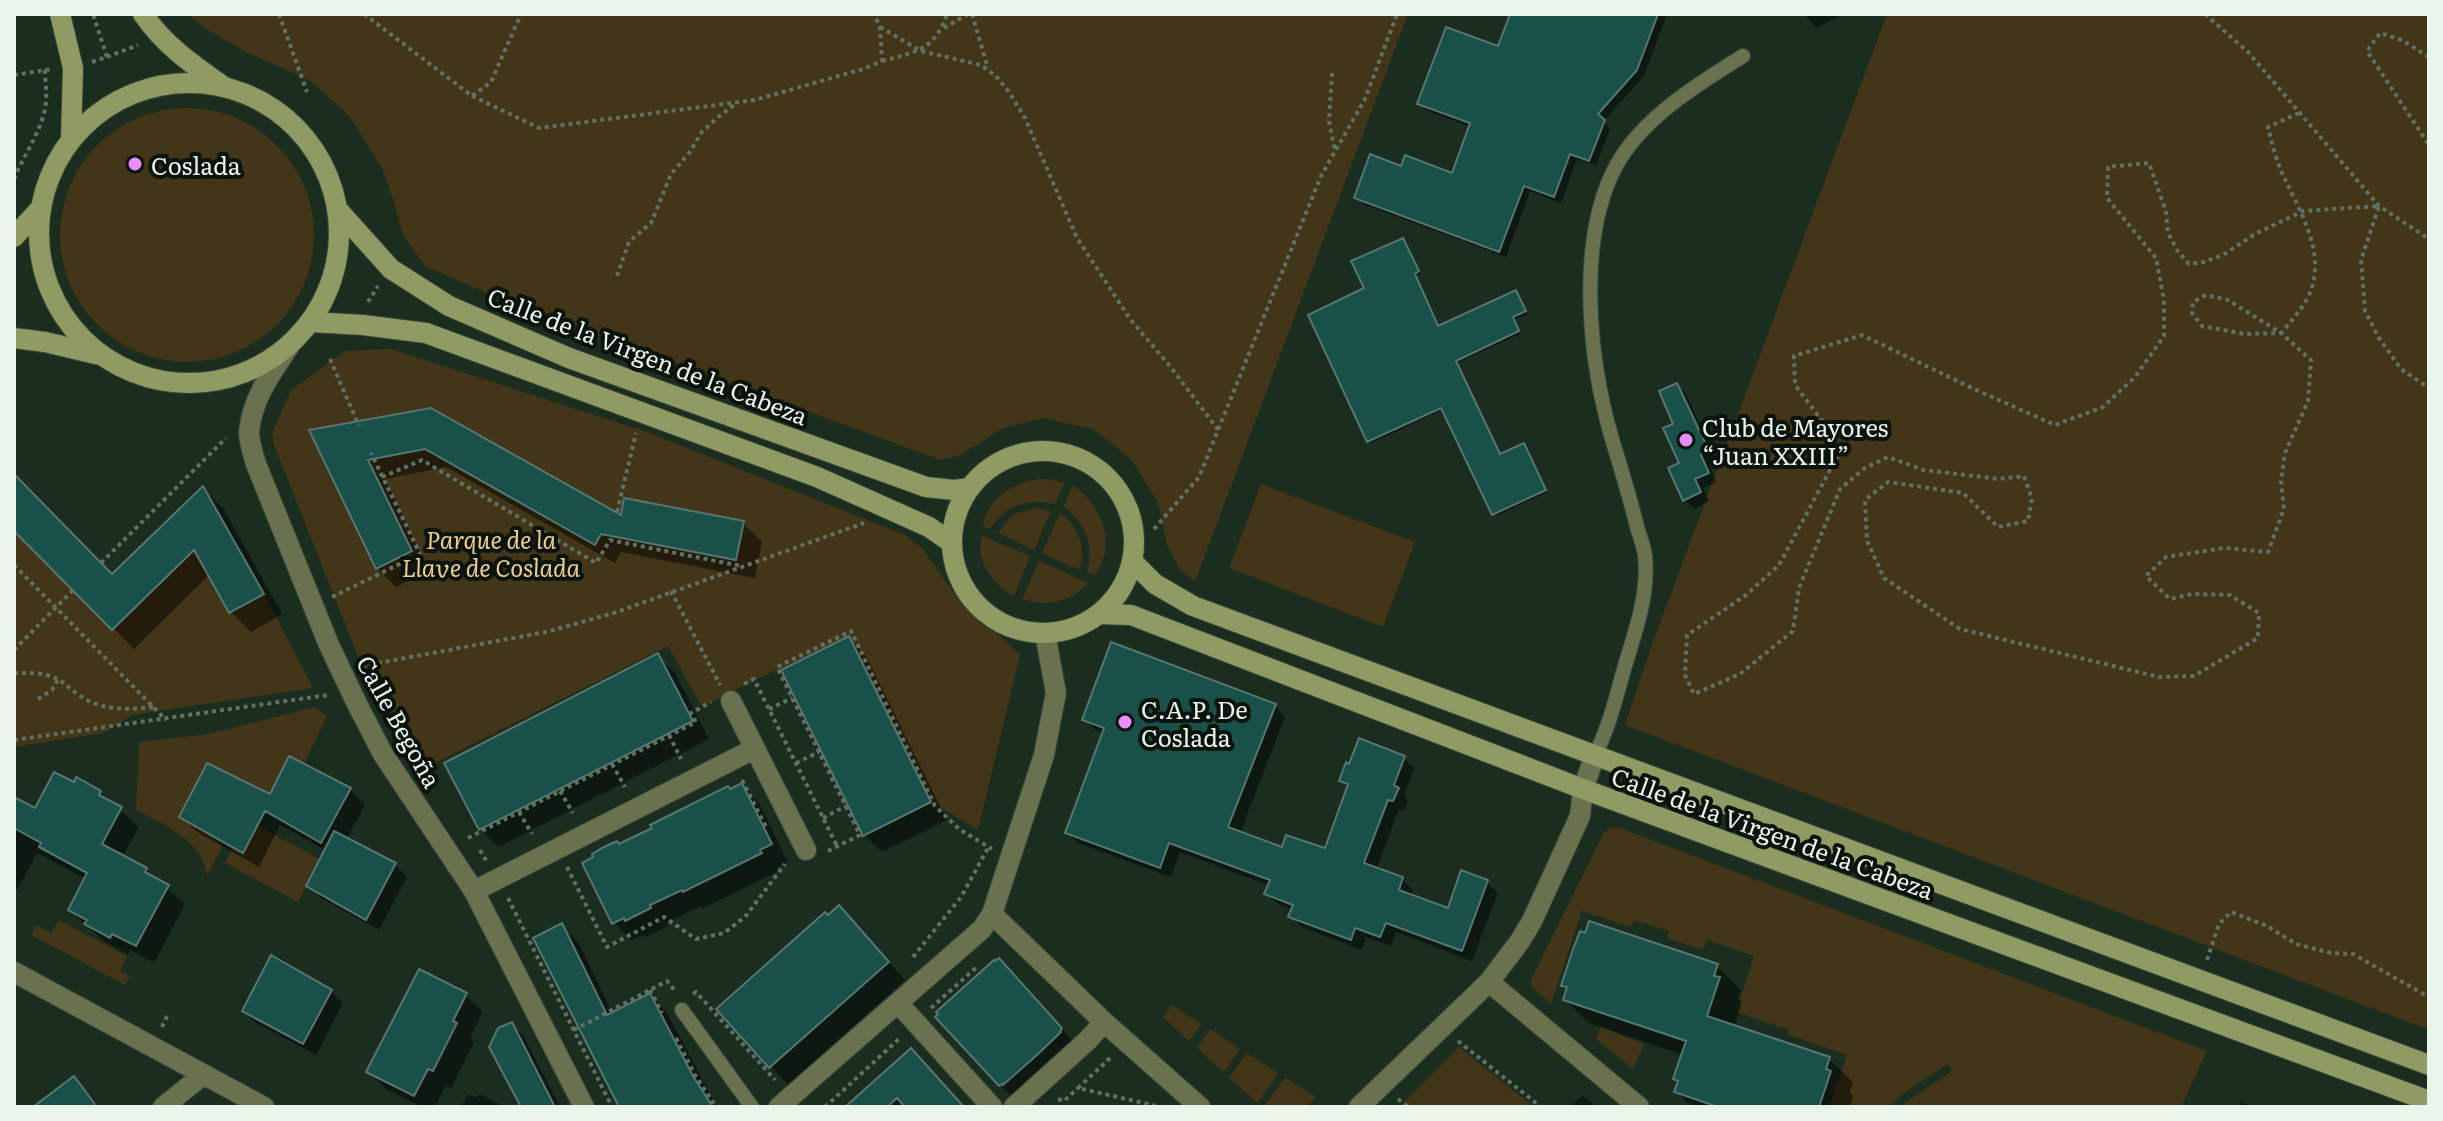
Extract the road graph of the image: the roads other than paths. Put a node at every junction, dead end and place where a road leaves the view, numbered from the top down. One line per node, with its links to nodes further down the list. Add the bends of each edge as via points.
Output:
1 (60, 14): 5 (main road, via 73,68)
2 (143, 14): 4 (main road, via 186,60)
3 (1743, 56): 20 (lane, via 1691,88 1645,129 1617,164 1601,201 1593,241 1590,312 1605,408 1645,556 1643,603)
4 (223, 86): 5 (main road, via 181,83 139,90 102,110); 7 (main road, via 264,103 299,130 324,168)
5 (71, 139): 6 (main road, via 51,172)
6 (40, 209): 8 (main road); 12 (main road, via 40,251 50,291 72,327)
7 (338, 210): 9 (main road, via 339,249 330,287); 13 (main road, Calle de la Virgen de la Cabeza, via 391,269 449,306 569,358 926,487)
8 (14, 237)
9 (311, 322): 11 (main road); 14 (main road, via 426,333 817,477 929,527)
10 (14, 338): 12 (main road)
11 (290, 345): 12 (main road, via 257,368 219,381 178,384 138,375); 23 (street, Calle Begoña, via 264,383 254,409 249,435 256,464 357,704 383,754)
12 (102, 356)
13 (970, 488): 14 (main road, via 957,514); 15 (main road, via 1004,460 1026,453 1070,455 1090,464 1108,478 1126,506 1134,538)
14 (952, 543): 17 (main road, via 956,568 983,611 1008,627)
15 (1132, 561): 16 (main road, via 1126,581); 20 (main road, Calle de la Virgen de la Cabeza, via 1155,584 1193,606)
16 (1100, 614): 17 (main road, via 1065,632); 21 (main road, Calle de la Virgen de la Cabeza, via 1131,615)
17 (1045, 633): 24 (street, via 1056,693 1044,755)
18 (726, 695): 19 (street)
19 (754, 749): 22 (street); 23 (street)
20 (1595, 755): 21 (street); 30 (main road, Calle de la Virgen de la Cabeza)
21 (1583, 789): 26 (street, via 1580,816 1532,921); 32 (main road, Calle de la Virgen de la Cabeza)
22 (815, 852)
23 (474, 891): 36 (street, Calle Begoña)
24 (992, 914): 27 (street, via 982,929); 29 (street)
25 (14, 972): 31 (street)
26 (1489, 982): 41 (street); 42 (street)
27 (898, 1003): 38 (street); 39 (street)
28 (682, 1010): 37 (lane)
29 (1104, 1022): 33 (street); 40 (street)
30 (2429, 1065)
31 (203, 1075): 34 (street); 35 (street)
32 (2429, 1101)
33 (1021, 1106)
34 (163, 1107)
35 (264, 1107)
36 (584, 1107)
37 (752, 1107)
38 (779, 1107)
39 (992, 1107)
40 (1200, 1107)
41 (1359, 1107)
42 (1639, 1107)

